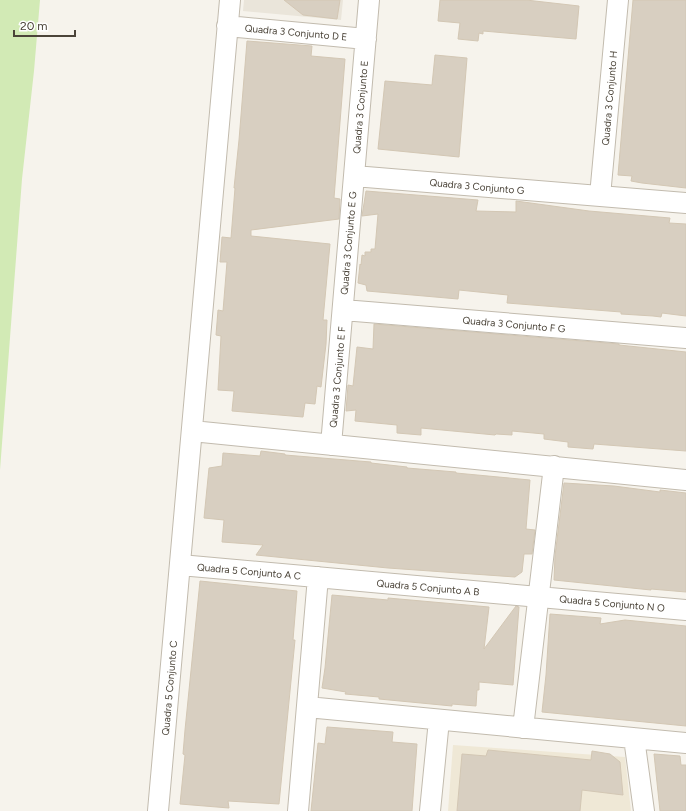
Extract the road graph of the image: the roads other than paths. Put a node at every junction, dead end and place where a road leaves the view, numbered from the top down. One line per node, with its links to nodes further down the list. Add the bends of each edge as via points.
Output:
1 (230, 0): 4 (street, Quadra 5 Conjunto C)
2 (369, 0): 5 (street, Quadra 3 Conjunto E)
3 (618, 0): 7 (street, Quadra 3 Conjunto H)
4 (227, 26): 5 (street, Quadra 3 Conjunto D E); 11 (street, Quadra 5 Conjunto C)
5 (366, 39): 6 (street, Quadra 3 Conjunto E)
6 (354, 176): 7 (street, Quadra 3 Conjunto G); 9 (street, Quadra 3 Conjunto E G)
7 (600, 196): 8 (street, Quadra 3 Conjunto G)
8 (686, 203)
9 (343, 310): 10 (street, Quadra 3 Conjunto F G); 12 (street, Quadra 3 Conjunto E F)
10 (686, 338)
11 (192, 431): 12 (street); 15 (street, Quadra 5 Conjunto C)
12 (331, 445): 13 (street)
13 (554, 466): 14 (street); 17 (street)
14 (686, 480)
15 (180, 565): 16 (street, Quadra 5 Conjunto A C); 24 (street, Quadra 5 Conjunto C)
16 (318, 578): 17 (street, Quadra 5 Conjunto A B); 19 (street)
17 (538, 597): 18 (street, Quadra 5 Conjunto N O); 21 (street)
18 (686, 610)
19 (307, 708): 20 (street); 25 (street)
20 (439, 720): 21 (street); 26 (street)
21 (523, 728): 22 (street)
22 (634, 738): 23 (street); 27 (street)
23 (686, 743)
24 (158, 811)
25 (298, 811)
26 (430, 811)
27 (644, 811)

